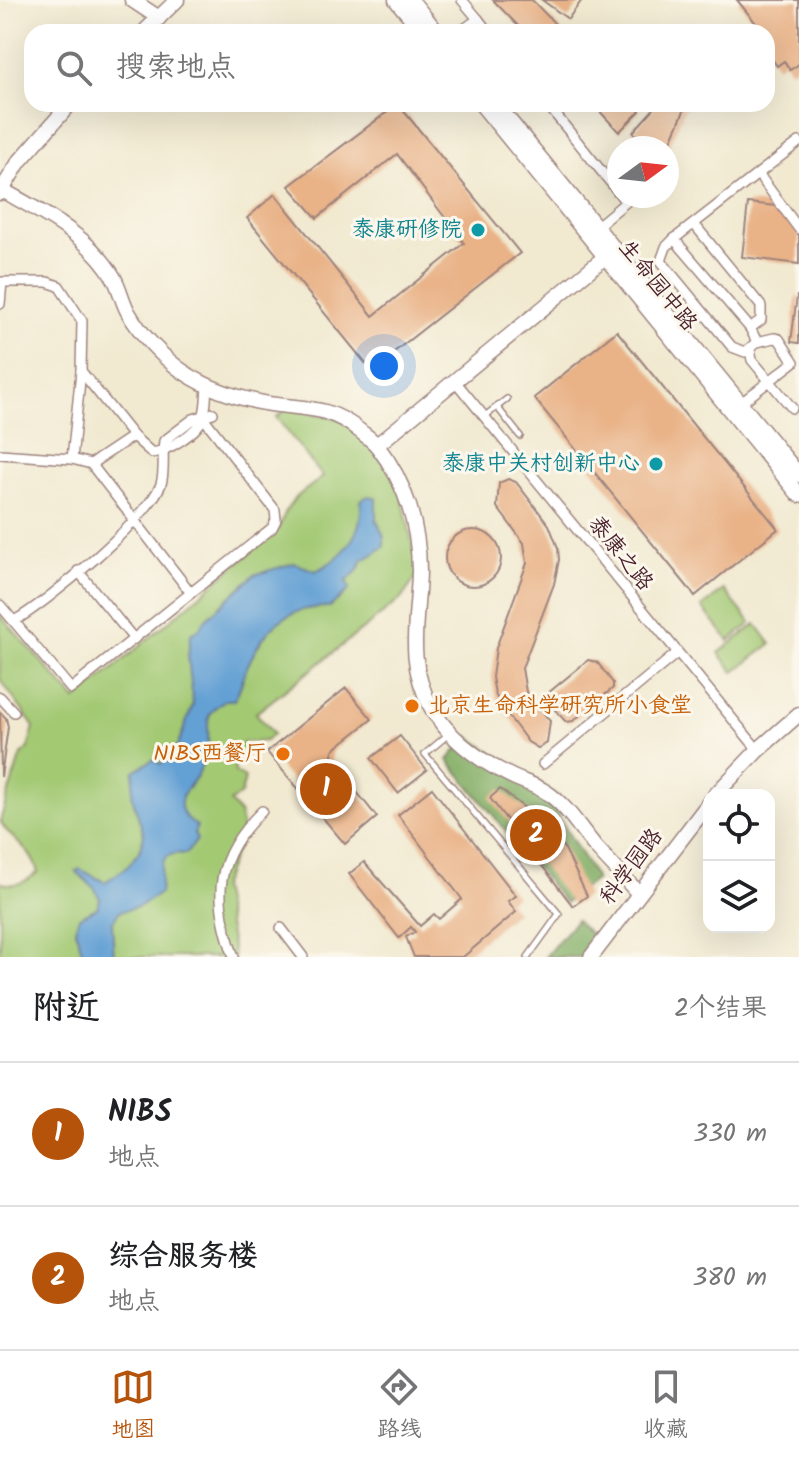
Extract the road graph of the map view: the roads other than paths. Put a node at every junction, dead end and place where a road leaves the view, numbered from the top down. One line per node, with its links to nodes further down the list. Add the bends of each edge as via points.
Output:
1 (132, 0): 6 (street)
2 (177, 0): 6 (street)
3 (396, 0): 9 (street)
4 (411, 0): 10 (street)
5 (462, 0): 7 (street)
6 (159, 18): 8 (street)
7 (478, 19): 11 (street); 12 (street)
8 (153, 24)
9 (416, 24)
10 (430, 24)
11 (471, 24)
12 (482, 24)
13 (63, 112): 20 (street, via 19,162)
14 (487, 112): 26 (street, 生命园中路)
15 (503, 112): 23 (street, 生命园中路)
16 (553, 112): 19 (street)
17 (799, 142): 18 (street)
18 (759, 175): 22 (street); 24 (street)
19 (607, 179)
20 (1, 192): 33 (street, via 85,241 114,278 128,311 152,345)
21 (619, 208): 23 (street)
22 (694, 224): 25 (street); 28 (street, via 761,306 761,320)
23 (596, 227): 35 (street, 生命园中路)
24 (799, 229)
25 (674, 239): 28 (street); 29 (street, via 661,261 732,347 745,352)
26 (605, 257): 31 (street); 48 (street, 生命园中路)
27 (0, 304): 30 (street, via 2,282 59,286 82,321)
28 (750, 328): 29 (street)
29 (753, 346): 32 (street, via 752,360); 32 (street, via 779,339 794,362)
30 (81, 371): 40 (street); 45 (street)
31 (455, 381): 39 (street, 泰康之路); 42 (street)
32 (769, 383): 35 (street); 37 (street)
33 (207, 384): 38 (street); 42 (street, via 264,403 329,411)
34 (507, 399): 36 (lane)
35 (741, 403): 47 (street, 生命园中路)
36 (497, 407): 39 (lane); 41 (lane)
37 (792, 408)
38 (208, 415): 43 (street, via 193,419 164,441); 51 (street, via 275,510 276,520)
39 (485, 416): 55 (street, 泰康之路)
40 (133, 436): 43 (street, via 152,453); 46 (street)
41 (520, 436)
42 (377, 445): 59 (street, via 411,510 418,543 413,642 419,677 432,709)
43 (162, 452): 49 (street, via 161,483)
44 (0, 454): 45 (street)
45 (72, 459): 46 (street)
46 (91, 464): 49 (street)
47 (799, 475)
48 (799, 495)
49 (134, 521): 50 (street); 51 (street)
50 (78, 571): 53 (street); 54 (street)
51 (191, 593): 54 (street)
52 (0, 605): 53 (street)
53 (14, 621): 54 (street, via 71,689)
54 (134, 639)
55 (677, 653): 60 (street, 泰康之路); 61 (street)
56 (0, 697): 57 (street)
57 (14, 712)
58 (799, 714): 60 (street)
59 (452, 732): 65 (street, via 467,750 544,790 570,812); 69 (lane, via 425,754 559,914)
60 (758, 750): 62 (street)
61 (543, 764)
62 (721, 789)
63 (262, 811): 67 (street, via 228,856 221,887 222,923)
64 (703, 811): 65 (street, 科学园路)
65 (639, 894): 70 (street, 科学园路)
66 (281, 928): 68 (street)
67 (234, 957)
68 (303, 957)
69 (528, 957)
70 (591, 957)

